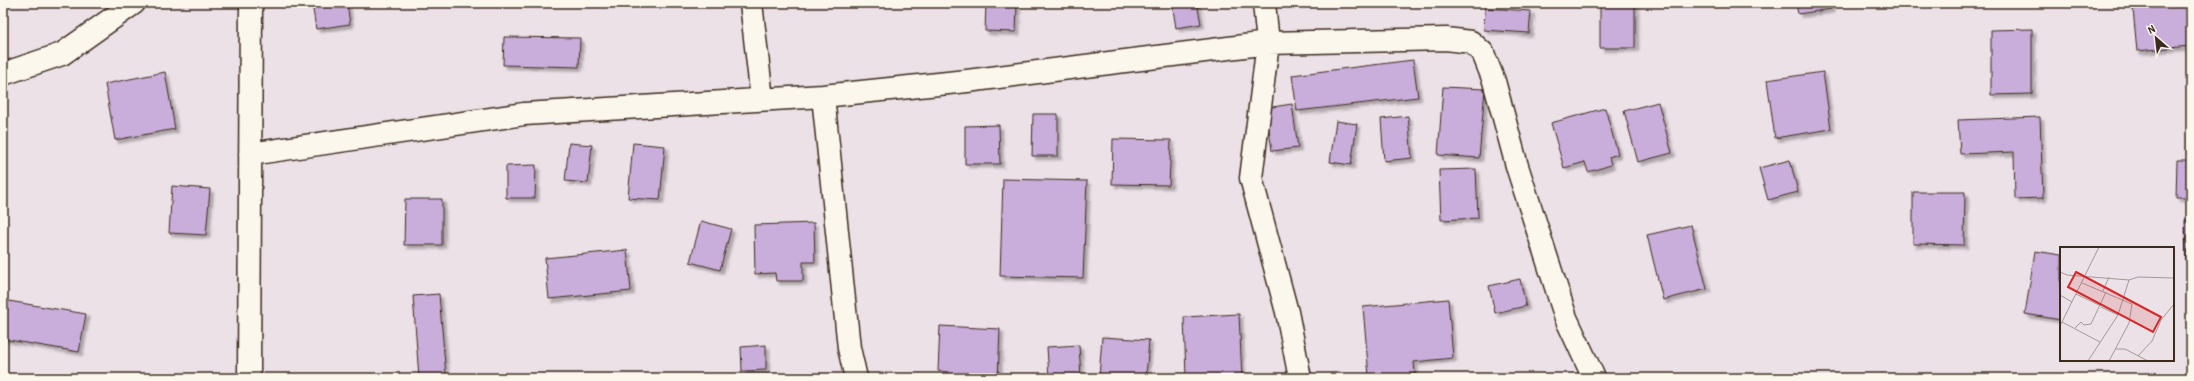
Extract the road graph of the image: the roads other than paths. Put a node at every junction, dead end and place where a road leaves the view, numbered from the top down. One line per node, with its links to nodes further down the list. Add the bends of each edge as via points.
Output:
1 (134, 3): 6 (street, via 62,54)
2 (251, 3): 9 (street)
3 (751, 3): 8 (street)
4 (1264, 3): 5 (street)
5 (1268, 43): 7 (street, via 967,81); 12 (street, via 1251,178 1287,312); 13 (street, via 1446,39 1471,42 1483,53 1494,81 1517,166 1566,318)
6 (3, 74)
7 (823, 96): 8 (street); 11 (street, via 849,348)
8 (762, 99): 9 (street, via 524,114)
9 (250, 154): 10 (street)
10 (248, 378)
11 (856, 378)
12 (1300, 378)
13 (1594, 378)

